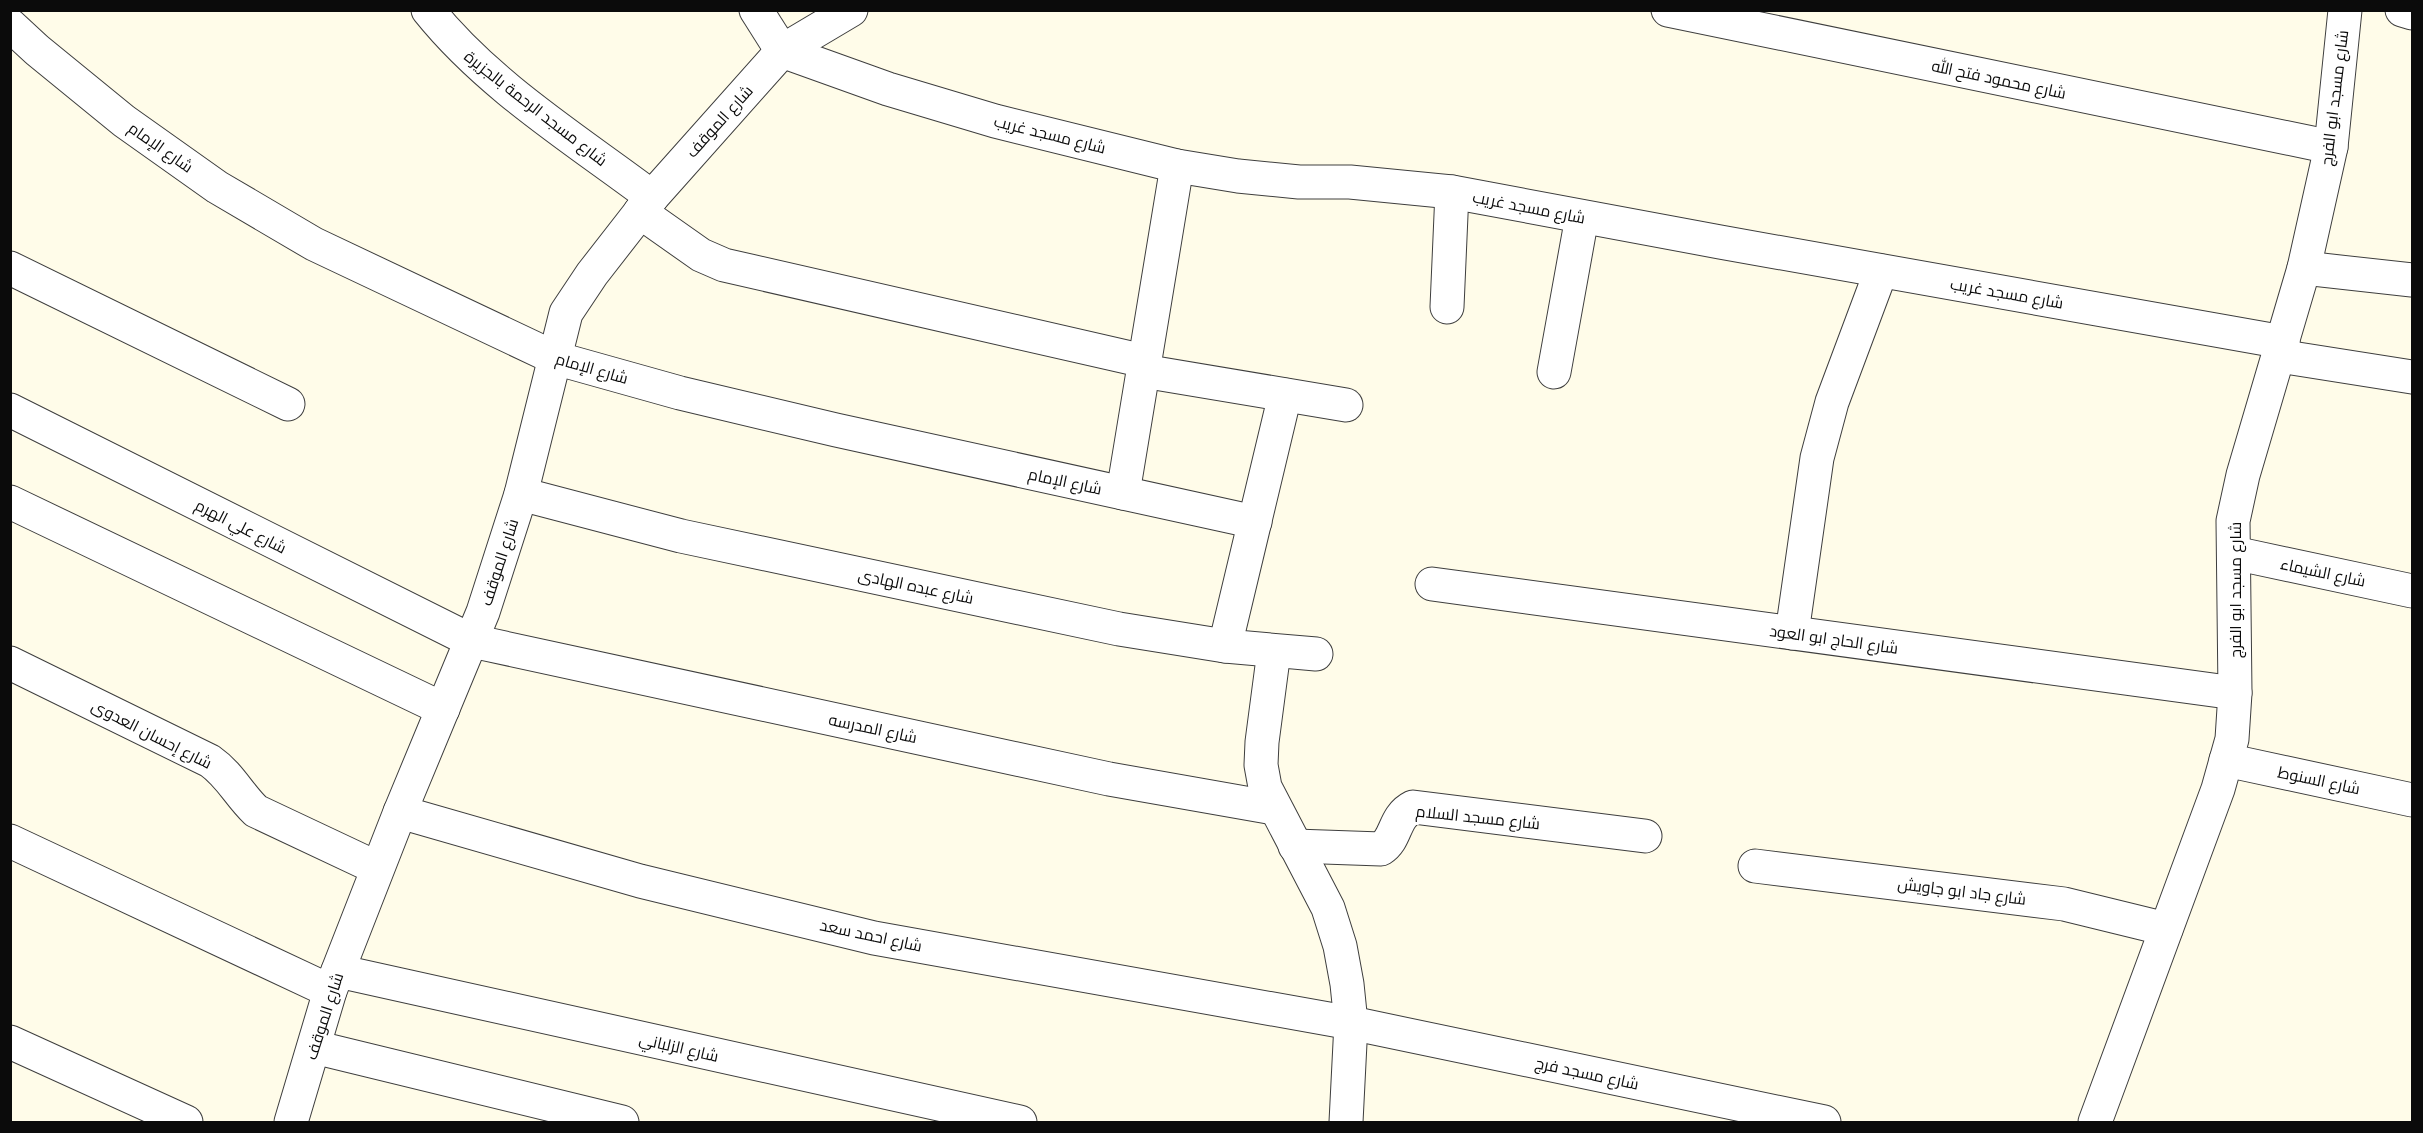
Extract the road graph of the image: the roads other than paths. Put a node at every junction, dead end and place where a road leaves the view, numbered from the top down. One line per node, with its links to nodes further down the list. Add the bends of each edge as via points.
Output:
1 (428, 10): 13 (street, شارع مسجد الرحمة بالجزيرة, via 465,52)
2 (756, 10): 9 (street)
3 (851, 10): 9 (street, شارع الموقف)
4 (1668, 10): 10 (street, شارع محمود فتح الله)
5 (2345, 10): 10 (street, شارع مسجد ابو الفرج)
6 (2402, 10): 7 (street)
7 (2412, 12)
8 (10, 25): 21 (street, شارع الإمام, via 124,121 217,187 314,244)
9 (782, 51): 11 (street, شارع مسجد غريب, via 888,89 995,121); 13 (street, شارع الموقف)
10 (2331, 147): 16 (street, شارع مسجد ابو الفرج)
11 (1178, 166): 12 (street, شارع مسجد غريب, via 1299,182 1350,182); 22 (street)
12 (1452, 192): 14 (street, شارع مسجد غريب); 19 (street)
13 (646, 205): 21 (street, شارع الموقف, via 566,314); 22 (street, شارع مسجد الرحمة بالجزيرة, via 701,255 724,265)
14 (1582, 217): 17 (street, شارع مسجد غريب); 23 (street)
15 (10, 268): 26 (street)
16 (2304, 268): 18 (street); 20 (street, شارع مسجد ابو الفرج)
17 (1881, 271): 20 (street, شارع مسجد غريب); 36 (street, via 1832,402 1817,458)
18 (2412, 280)
19 (1447, 307)
20 (2281, 349): 24 (street, شارع مسجد غريب); 33 (street, شارع مسجد ابو الفرج, via 2243,475 2233,521)
21 (555, 358): 29 (street, شارع الإمام, via 691,396); 30 (street, شارع الموقف)
22 (1144, 366): 25 (street, شارع مسجد الرحمة بالجزيرة); 29 (street)
23 (1554, 372)
24 (2412, 377)
25 (1285, 394): 27 (street, شارع مسجد الرحمة بالجزيرة); 32 (street)
26 (288, 404)
27 (1346, 405)
28 (10, 410): 37 (street, شارع علي الهرم)
29 (1123, 493): 32 (street, شارع الإمام)
30 (521, 494): 37 (street, شارع الموقف); 38 (street, شارع عبده الهادى, via 692,538 1119,629)
31 (10, 502): 43 (street)
32 (1255, 522): 38 (street)
33 (2234, 553): 35 (street, شارع الشيماء); 42 (street, شارع مسجد ابو الفرج)
34 (1432, 584): 36 (street, شارع الحاج ابو العود)
35 (2412, 591)
36 (1792, 633): 42 (street, شارع الحاج ابو العود)
37 (472, 641): 43 (street, شارع الموقف); 46 (street, شارع المدرسه, via 1109,779)
38 (1225, 646): 39 (street, شارع عبده الهادى)
39 (1274, 651): 40 (street, شارع عبده الهادى); 46 (street, via 1261,765)
40 (1316, 654)
41 (10, 663): 52 (street, شارع إحسان العدوى, via 210,761 231,779 256,811)
42 (2235, 693): 44 (street, شارع مسجد ابو الفرج, via 2232,739)
43 (443, 709): 47 (street, شارع الموقف)
44 (2226, 760): 45 (street, شارع السنوط); 53 (street, شارع مسجد ابو الفرج)
45 (2412, 800)
46 (1274, 808): 50 (street)
47 (400, 812): 52 (street, شارع الموقف); 55 (street, شارع احمد سعد, via 640,882 874,938)
48 (1645, 836): 50 (street, شارع مسجد السلام, via 1413,807 1400,817 1381,849)
49 (10, 841): 54 (street, شارع الزلباني)
50 (1295, 846): 55 (street, via 1328,909 1340,946)
51 (1755, 866): 53 (street, شارع جاد ابو جاويش, via 2064,904)
52 (377, 868): 54 (street, شارع الموقف)
53 (2166, 929): 64 (street, شارع مسجد ابو الفرج)
54 (334, 981): 57 (street, شارع الموقف); 61 (street, شارع الزلباني)
55 (1351, 1023): 62 (street); 63 (street, شارع مسجد فرج)
56 (10, 1042): 58 (street)
57 (314, 1047): 59 (street, شارع الموقف); 60 (street)
58 (186, 1122)
59 (291, 1122)
60 (622, 1122)
61 (1020, 1122)
62 (1346, 1122)
63 (1824, 1122)
64 (2096, 1122)

